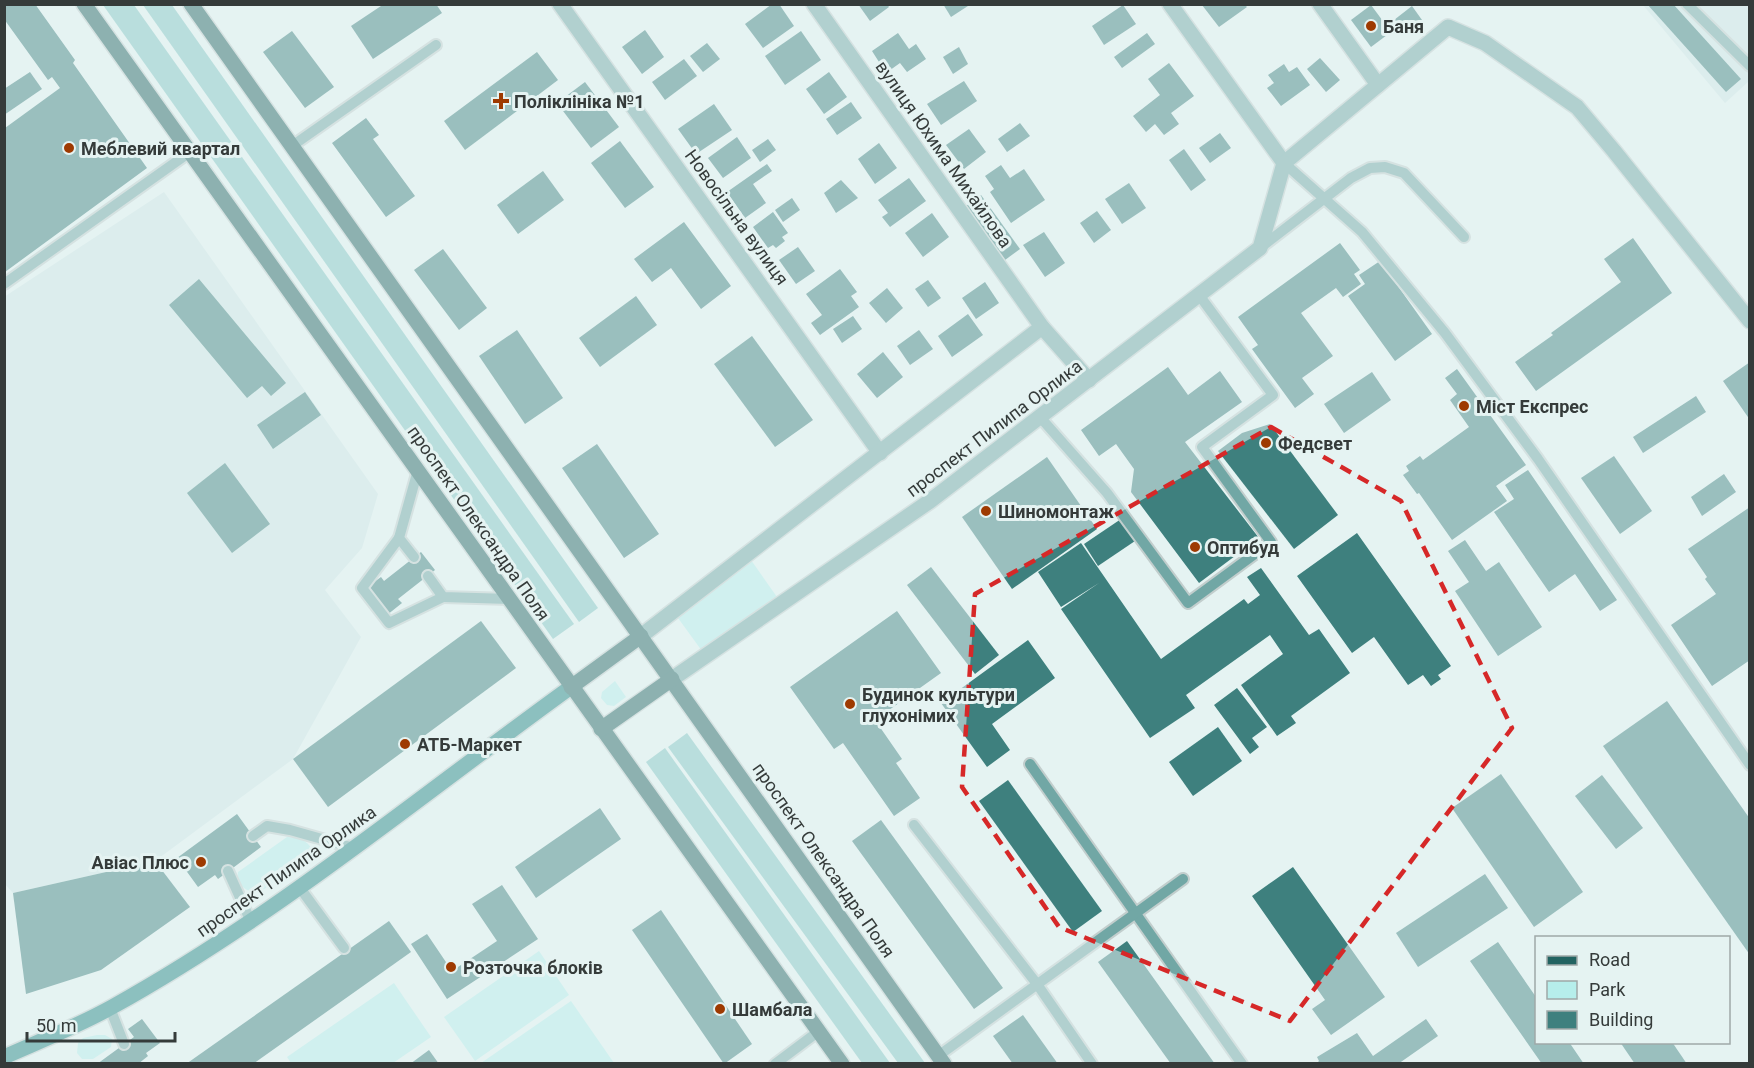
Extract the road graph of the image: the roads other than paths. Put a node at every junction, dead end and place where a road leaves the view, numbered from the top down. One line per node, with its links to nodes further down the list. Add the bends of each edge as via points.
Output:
1 (84, 4): 12 (main road, проспект Олександра Поля)
2 (191, 4): 11 (main road, проспект Олександра Поля)
3 (560, 4): 23 (street, Новосільна вулиця)
4 (814, 4): 20 (street, вулиця Юхима Михайлова)
5 (1170, 4): 13 (street)
6 (1320, 4): 10 (street)
7 (1687, 4): 9 (lane)
8 (436, 45): 11 (lane)
9 (1749, 66)
10 (1378, 85): 13 (street); 19 (street, via 1448,27 1485,43 1577,107)
11 (291, 146): 30 (main road, проспект Олександра Поля)
12 (190, 152): 17 (lane); 24 (main road, проспект Олександра Поля)
13 (1284, 163): 14 (lane); 16 (street)
14 (1324, 199): 15 (lane, via 1370,168 1385,167 1404,173); 16 (lane); 35 (lane, via 1362,232 1445,333 1544,468)
15 (1464, 237)
16 (1260, 248): 18 (street, проспект Пилипа Орлика)
17 (4, 284)
18 (1199, 295): 21 (street, проспект Пилипа Орлика); 22 (lane, via 1273,395 1202,447 1271,542 1188,603 1107,493)
19 (1749, 321)
20 (1042, 327): 21 (street, вулиця Юхима Михайлова); 23 (street)
21 (1089, 380): 22 (street, проспект Пилипа Орлика)
22 (1040, 417): 31 (street, проспект Пилипа Орлика, via 930,501)
23 (880, 453): 30 (street)
24 (418, 470): 25 (lane); 29 (main road, проспект Олександра Поля)
25 (399, 538): 26 (lane); 28 (lane, via 362,588 389,623)
26 (414, 557)
27 (428, 576): 28 (lane)
28 (443, 597): 29 (lane)
29 (510, 599): 32 (main road, проспект Олександра Поля)
30 (641, 636): 31 (main road, проспект Олександра Поля); 32 (main road)
31 (672, 679): 33 (main road); 50 (main road, проспект Олександра Поля)
32 (572, 687): 33 (main road, проспект Олександра Поля); 38 (main road, проспект Пилипа Орлика)
33 (601, 729): 47 (main road, проспект Олександра Поля)
34 (1030, 764): 42 (lane)
35 (1749, 765)
36 (914, 825): 45 (lane)
37 (253, 836): 38 (lane, via 267,826)
38 (354, 848): 41 (main road, проспект Пилипа Орлика)
39 (228, 872): 43 (lane)
40 (1183, 879): 42 (lane)
41 (300, 888): 43 (main road, проспект Пилипа Орлика); 44 (lane)
42 (1136, 913): 45 (lane); 54 (lane)
43 (251, 922): 46 (main road, проспект Пилипа Орлика)
44 (344, 948)
45 (1037, 984): 50 (lane); 53 (lane)
46 (110, 1008): 48 (lane); 49 (main road, проспект Пилипа Орлика)
47 (819, 1031): 51 (lane); 52 (main road, проспект Олександра Поля)
48 (124, 1044)
49 (4, 1057)
50 (941, 1060)
51 (775, 1064)
52 (842, 1064)
53 (1092, 1064)
54 (1242, 1064)

